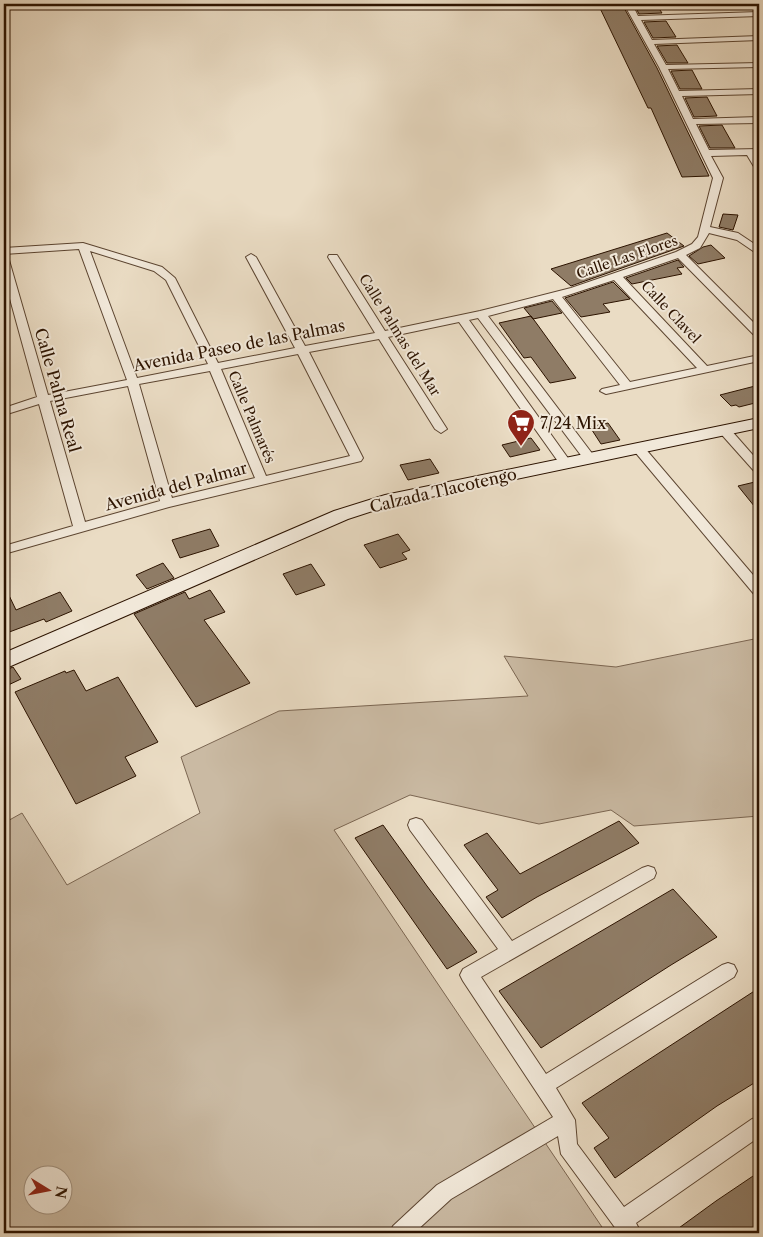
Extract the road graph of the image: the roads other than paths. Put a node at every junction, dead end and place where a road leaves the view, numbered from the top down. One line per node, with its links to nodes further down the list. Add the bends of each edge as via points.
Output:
1 (628, 4): 3 (street, Calle Las Flores)
2 (759, 14): 3 (street)
3 (636, 18): 5 (street, Calle Las Flores)
4 (759, 38): 5 (street)
5 (649, 42): 7 (street, Calle Las Flores)
6 (759, 65): 7 (street)
7 (663, 67): 9 (street, Calle Las Flores)
8 (759, 91): 9 (street)
9 (676, 94): 11 (street, Calle Las Flores)
10 (759, 120): 11 (street)
11 (690, 122): 13 (street, Calle Las Flores)
12 (755, 152): 13 (street); 14 (street)
13 (706, 153): 15 (street, Calle Las Flores, via 718,178)
14 (759, 168)
15 (705, 229): 18 (street, via 738,235); 19 (street, Calle Las Flores, via 696,246)
16 (83, 246): 17 (street, Calle Palmarés); 31 (street, Calle Palmarés, via 158,269 170,278); 33 (street)
17 (4, 251)
18 (759, 252)
19 (680, 254): 23 (street, Calle Las Flores); 27 (street)
20 (251, 257): 29 (street)
21 (333, 257): 28 (street, Calle Palmas del Mar)
22 (4, 260): 36 (street, Calle Palma Real)
23 (616, 276): 24 (street, Calle Las Flores); 32 (street, Calle Clavel)
24 (555, 296): 25 (street, Calle Las Flores); 34 (street)
25 (481, 314): 26 (street, Avenida Paseo de las Palmas); 42 (street)
26 (462, 318): 28 (street, Avenida Paseo de las Palmas); 43 (street)
27 (759, 334)
28 (382, 335): 29 (street, Avenida Paseo de las Palmas); 39 (street, Calle Palmas del Mar)
29 (302, 350): 31 (street, Avenida Paseo de las Palmas); 45 (street, Avenida del Palmar, via 357,458)
30 (759, 358): 32 (street)
31 (214, 366): 33 (street, Avenida Paseo de las Palmas); 45 (street, Calle Palmarés)
32 (704, 369): 34 (street)
33 (132, 382): 36 (street, Avenida Paseo de las Palmas); 46 (street)
34 (627, 386): 35 (street)
35 (606, 390)
36 (43, 399): 37 (street, Avenida Paseo de las Palmas); 47 (street, Calle Palma Real)
37 (4, 412)
38 (759, 424): 40 (street, Calzada Tlacotengo)
39 (441, 430)
40 (726, 432): 41 (street, Calzada Tlacotengo); 44 (street)
41 (638, 449): 42 (street, Calzada Tlacotengo); 49 (street)
42 (590, 459): 43 (street, Calzada Tlacotengo)
43 (566, 464): 50 (street, Calzada Tlacotengo, via 385,500 341,515)
44 (759, 469)
45 (262, 480): 46 (street, Avenida del Palmar)
46 (168, 503): 47 (street, Avenida del Palmar)
47 (80, 528): 48 (street, Avenida del Palmar)
48 (4, 550)
49 (759, 591)
50 (4, 661)
51 (416, 826): 53 (street)
52 (648, 873): 53 (street)
53 (510, 952): 55 (street, via 469,975)
54 (728, 970): 55 (street)
55 (544, 1085): 56 (street)
56 (566, 1120): 58 (street, via 568,1147); 59 (street, via 444,1192)
57 (759, 1126): 58 (street)
58 (626, 1227)
59 (400, 1233)

